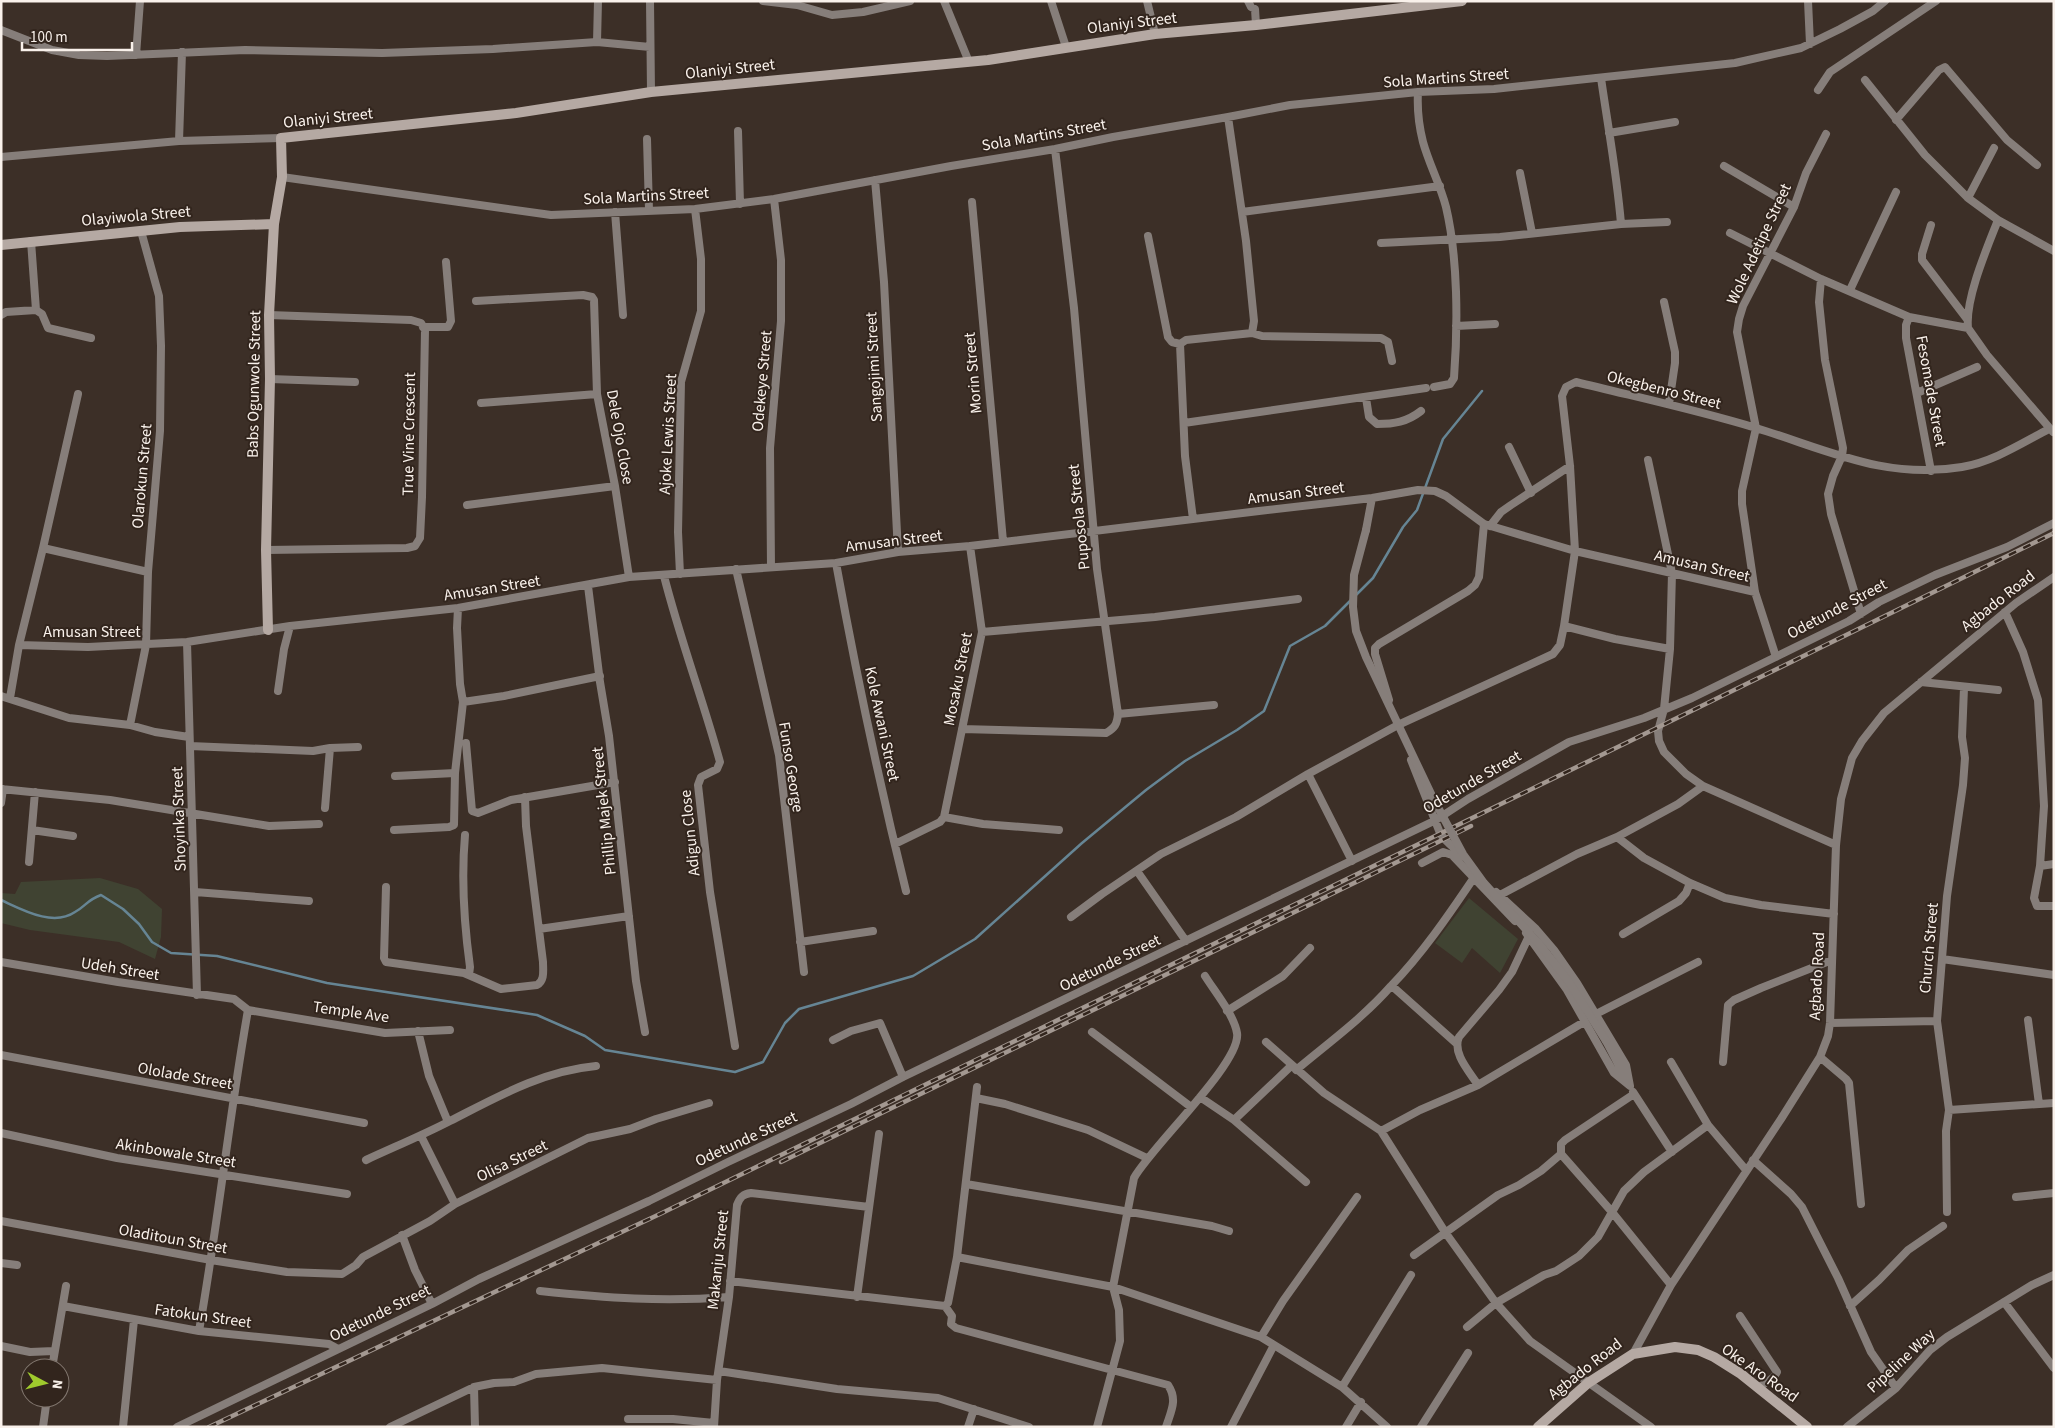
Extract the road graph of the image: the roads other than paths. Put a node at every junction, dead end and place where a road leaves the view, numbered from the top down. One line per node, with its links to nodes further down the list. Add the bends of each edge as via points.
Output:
1 (140, 1): 24 (street)
2 (598, 1): 19 (street)
3 (650, 1): 21 (street)
4 (763, 1): 5 (street, via 797,5 832,15 863,12)
5 (910, 1)
6 (944, 1): 25 (street)
7 (1051, 1): 22 (street)
8 (1147, 1): 18 (street)
9 (1248, 1): 15 (street)
10 (1260, 1): 15 (street)
11 (1462, 1): 16 (street, Olaniyi Street)
12 (1808, 1): 20 (street)
13 (1885, 1): 20 (street, Sola Martins Street)
14 (1936, 1): 28 (street, via 1830,72)
15 (1255, 10): 16 (street)
16 (1256, 25): 18 (street, Olaniyi Street)
17 (1, 30): 24 (street, via 52,50 79,55)
18 (1155, 34): 22 (street, Olaniyi Street)
19 (597, 42): 21 (street); 23 (street, via 493,50)
20 (1810, 44): 26 (street, Sola Martins Street, via 1735,63)
21 (650, 47): 29 (street)
22 (1066, 47): 25 (street, Olaniyi Street)
23 (182, 52): 24 (street); 39 (street)
24 (136, 55)
25 (969, 62): 29 (street, Olaniyi Street)
26 (1602, 78): 30 (street, Sola Martins Street, via 1494,90); 35 (street)
27 (1865, 80): 32 (street)
28 (1818, 90)
29 (650, 92): 37 (street, Olaniyi Street, via 516,113)
30 (1418, 92): 31 (street, Sola Martins Street, via 1290,105); 48 (street, via 1417,108 1423,142)
31 (1228, 117): 41 (street, Sola Martins Street); 58 (street)
32 (1896, 120): 43 (street, via 1944,67 2007,140); 50 (street)
33 (1675, 122): 35 (street)
34 (738, 131): 53 (street)
35 (1609, 133): 62 (street)
36 (1826, 134): 54 (street, Wole Adetipe Street)
37 (281, 138): 39 (street, Olaniyi Street); 46 (street, Babs Ogunwole Street)
38 (647, 140): 56 (street)
39 (179, 141): 42 (street, Olaniyi Street)
40 (1994, 148): 50 (street)
41 (1055, 149): 47 (street, Sola Martins Street); 118 (street, Puposola Street, via 1074,308)
42 (1, 157)
43 (2037, 165)
44 (1724, 166): 54 (street)
45 (1520, 173): 65 (street)
46 (282, 177): 57 (street, Sola Martins Street, via 551,215); 61 (street, Babs Ogunwole Street)
47 (875, 180): 51 (street, Sola Martins Street); 124 (street, Sangojimi Street, via 884,282)
48 (1440, 186): 58 (street); 68 (street)
49 (1896, 192): 76 (street)
50 (1968, 198): 59 (street)
51 (774, 199): 53 (street, Sola Martins Street); 126 (street, Odekeye Street, via 781,260 781,321 770,448)
52 (972, 202): 119 (street, Morin Street)
53 (740, 204): 55 (street, Sola Martins Street)
54 (1794, 208): 73 (street, Wole Adetipe Street)
55 (695, 209): 56 (street, Sola Martins Street); 130 (street, Ajoke Lewis Street, via 701,259 701,304 681,382)
56 (649, 210): 57 (street, Sola Martins Street)
57 (615, 212): 82 (street)
58 (1242, 212): 89 (street, via 1254,321)
59 (1998, 220): 72 (street); 84 (street, via 1980,265)
60 (1667, 222): 62 (street)
61 (274, 224): 64 (street, Olayiwola Street); 81 (street, Babs Ogunwole Street)
62 (1621, 224): 65 (street)
63 (1931, 225): 84 (street, via 1922,260)
64 (141, 231): 69 (street, Olayiwola Street); 128 (street, Olarokun Street, via 159,296 161,346 160,431)
65 (1532, 233): 68 (street)
66 (1730, 233): 73 (street)
67 (1148, 236): 91 (street, via 1168,337)
68 (1452, 239): 70 (street); 86 (street)
69 (31, 241): 71 (street, Olayiwola Street); 79 (street)
70 (1381, 243)
71 (1, 245)
72 (2054, 251)
73 (1770, 254): 75 (street); 104 (street, Wole Adetipe Street, via 1743,306 1738,332)
74 (446, 262): 87 (street, via 451,321 448,326)
75 (1821, 279): 76 (street); 107 (street, via 1819,302 1825,360)
76 (1850, 290): 83 (street)
77 (476, 301): 98 (street, Dele Ojo Close, via 583,294 592,297)
78 (1664, 302): 101 (street, via 1675,358)
79 (36, 310): 80 (street); 90 (street, via 42,314 48,328)
80 (1, 315)
81 (270, 315): 87 (street, via 411,320); 94 (street, Babs Ogunwole Street)
82 (624, 315)
83 (1909, 317): 88 (street); 96 (street, Fesomade Street, via 1906,338)
84 (1967, 319): 88 (street)
85 (1496, 324): 86 (street)
86 (1456, 326): 99 (street, via 1454,378 1450,384)
87 (423, 327): 122 (street, True Vine Crescent, via 422,497 420,538 415,546)
88 (1968, 328): 105 (street)
89 (1252, 333): 91 (street, via 1186,340); 92 (street, via 1262,336 1381,338 1388,342)
90 (92, 338)
91 (1180, 344): 103 (street)
92 (1392, 361)
93 (1977, 367): 96 (street)
94 (270, 380): 95 (street); 122 (street, Babs Ogunwole Street)
95 (355, 382)
96 (1917, 393): 110 (street, Fesomade Street)
97 (78, 394): 121 (street)
98 (597, 394): 100 (street); 111 (street, Dele Ojo Close)
99 (1366, 398): 102 (street, via 1369,417 1377,424 1411,419); 103 (street)
100 (481, 403)
101 (1669, 404): 104 (street, Okegbenro Street); 109 (street, Okegbenro Street, via 1576,382 1566,387 1562,396)
102 (1421, 411)
103 (1184, 423): 115 (street)
104 (1756, 428): 107 (street, Okegbenro Street); 135 (street, via 1742,491)
105 (2052, 431): 110 (street, Okegbenro Street, via 1980,462)
106 (1509, 447): 112 (street)
107 (1842, 456): 110 (street, Okegbenro Street, via 1867,465); 139 (street, via 1828,494 1831,514)
108 (1648, 460): 129 (street)
109 (1570, 466): 112 (street); 123 (street)
110 (1931, 471)
111 (615, 486): 114 (street); 133 (street, Dele Ojo Close)
112 (1531, 493): 117 (street)
113 (1372, 498): 115 (street, Amusan Street); 117 (street, Amusan Street, via 1418,490 1435,491); 248 (street, bridge, via 1354,575 1356,631 1366,657 1463,854 1569,982)
114 (467, 504)
115 (1193, 519): 118 (street, Amusan Street)
116 (2054, 523): 139 (street, Odetunde Street, via 2007,547 1935,575 1879,602)
117 (1487, 525): 123 (street, Amusan Street); 162 (street, via 1476,585 1375,648)
118 (1093, 531): 119 (street, Amusan Street); 140 (street, Puposola Street)
119 (1003, 541): 120 (street, Amusan Street)
120 (970, 546): 124 (street, Amusan Street); 144 (street, Mosaku Street)
121 (43, 548): 128 (street); 146 (street)
122 (266, 550): 143 (street, Babs Ogunwole Street)
123 (1575, 551): 129 (street, Amusan Street); 142 (street)
124 (898, 552): 125 (street, Amusan Street)
125 (836, 562): 126 (street, Amusan Street); 189 (street, Kole Awani Street, via 852,654)
126 (771, 567): 127 (street, Amusan Street)
127 (736, 569): 130 (street, Amusan Street); 213 (street, Funso George, via 779,755)
128 (148, 572): 147 (street, Olarokun Street)
129 (1672, 573): 135 (street, Amusan Street); 148 (street)
130 (680, 574): 131 (street, Amusan Street)
131 (664, 576): 133 (street, Amusan Street); 239 (street, Adigun Close, via 720,762 717,769 701,777 698,785 710,892)
132 (2054, 577): 138 (street, Agbado Road)
133 (629, 578): 134 (street, Amusan Street)
134 (588, 586): 137 (street, Amusan Street); 150 (street, Phillip Majek Street)
135 (1755, 592): 149 (street)
136 (1298, 599): 140 (street)
137 (458, 608): 141 (street, Amusan Street); 157 (street)
138 (2005, 612): 151 (street, Agbado Road); 195 (street, via 2023,652 2038,700 2044,806)
139 (1862, 614): 149 (street, Odetunde Street)
140 (1106, 621): 144 (street); 160 (street, Puposola Street)
141 (290, 626): 143 (street, Amusan Street); 154 (street)
142 (1564, 626): 148 (street); 162 (street, via 1560,645 1553,654)
143 (268, 630): 145 (street, Amusan Street)
144 (982, 632): 163 (street, Mosaku Street)
145 (188, 642): 147 (street, Amusan Street); 164 (street, Shoyinka Street)
146 (19, 645): 147 (street, Amusan Street); 156 (street)
147 (146, 645): 161 (street, Olarokun Street)
148 (1670, 649): 159 (street)
149 (1776, 657): 159 (street, Odetunde Street)
150 (600, 676): 157 (street); 172 (street, Phillip Majek Street)
151 (1921, 682): 152 (street); 190 (street, Agbado Road, via 1884,712 1852,758 1841,799)
152 (1964, 688): 153 (street); 215 (street, Church Street, via 1964,786 1947,896)
153 (1998, 690)
154 (278, 691)
155 (1, 696): 156 (street)
156 (10, 698): 161 (street, via 69,718)
157 (463, 702): 169 (street)
158 (1214, 705): 160 (street)
159 (1664, 709): 173 (street, via 1658,731 1664,752); 181 (street, Odetunde Street, via 1569,742)
160 (1118, 714): 163 (street, via 1114,729 1106,733)
161 (130, 725): 164 (street)
162 (1398, 725): 170 (street); 181 (street)
163 (962, 729): 180 (street, Mosaku Street)
164 (189, 737): 166 (street, Shoyinka Street)
165 (466, 743): 176 (street, via 472,811 478,813)
166 (190, 746): 168 (street, via 313,751); 179 (street, Shoyinka Street)
167 (358, 747): 168 (street)
168 (330, 748): 178 (street)
169 (455, 773): 171 (street); 184 (street, via 453,826)
170 (1308, 774): 191 (street); 196 (street, via 1236,817 1161,854)
171 (395, 776)
172 (615, 782): 176 (street); 206 (street, Phillip Majek Street)
173 (1703, 786): 188 (street, via 1678,804); 190 (street)
174 (2, 789): 175 (street); 177 (street)
175 (35, 792): 179 (street); 183 (street)
176 (525, 797): 208 (street)
177 (1, 803)
178 (325, 808)
179 (192, 814): 182 (street, via 269,826); 201 (street, Shoyinka Street)
180 (944, 817): 185 (street, via 983,824); 189 (street)
181 (1436, 820): 191 (street, Odetunde Street); 202 (street, via 1445,842 1454,847)
182 (319, 824)
183 (32, 830): 187 (street); 192 (street)
184 (394, 830)
185 (1058, 830)
186 (465, 835): 220 (street, via 462,866)
187 (72, 836)
188 (1617, 837): 198 (street, via 1644,858); 202 (street, via 1577,854)
189 (895, 844): 200 (street, Kole Awani Street)
190 (1836, 845): 205 (street, Agbado Road)
191 (1352, 860): 212 (street, Odetunde Street)
192 (29, 862)
193 (1422, 863): 197 (street, via 1447,853)
194 (2054, 864): 195 (street)
195 (2040, 866): 204 (street, via 2034,902 2037,906)
196 (1137, 871): 207 (street); 212 (street)
197 (1472, 879): 211 (street); 223 (street, via 1445,920)
198 (1690, 883): 205 (street, via 1749,904); 210 (street, via 1679,901)
199 (386, 887): 220 (street, via 386,962)
200 (906, 891)
201 (195, 892): 203 (street); 224 (street, Shoyinka Street)
202 (1500, 895): 227 (street, via 1554,950)
203 (309, 902)
204 (2054, 906)
205 (1834, 914): 216 (street, Agbado Road)
206 (629, 916): 208 (street); 234 (street, Phillip Majek Street)
207 (1071, 917)
208 (539, 929): 220 (street, via 543,978 537,986 501,988)
209 (873, 931): 213 (street)
210 (1622, 934)
211 (1529, 936): 229 (street, via 1567,990); 238 (street, via 1512,972)
212 (1186, 941): 246 (street, Odetunde Street)
213 (800, 942): 219 (street, Funso George)
214 (1310, 948): 226 (street, via 1283,976)
215 (1942, 959): 221 (street); 230 (street, Church Street)
216 (1832, 960): 231 (street, Agbado Road); 243 (street, via 1754,991 1728,1005)
217 (1, 962): 224 (street, Udeh Street)
218 (1698, 962): 227 (street)
219 (804, 972)
220 (469, 975)
221 (2054, 975)
222 (1205, 976): 226 (street)
223 (1392, 986): 238 (street); 245 (street, via 1357,1020)
224 (197, 995): 225 (street, Udeh Street, via 234,1000)
225 (248, 1010): 233 (street, Temple Ave, via 385,1032); 252 (street)
226 (1228, 1011): 251 (street, via 1237,1031 1236,1048)
227 (1596, 1014): 248 (street, via 1626,1065)
228 (2028, 1020): 256 (street)
229 (1584, 1022): 247 (street); 248 (street, via 1614,1073)
230 (1937, 1022): 231 (street); 258 (street, Church Street)
231 (1830, 1023): 241 (street, Agbado Road)
232 (450, 1030): 233 (street, Temple Ave)
233 (418, 1031): 260 (street, via 429,1076)
234 (645, 1032)
235 (1092, 1032): 257 (street)
236 (833, 1040): 246 (street, via 880,1023)
237 (1266, 1042): 245 (street)
238 (1456, 1043): 247 (street, via 1457,1051)
239 (735, 1046)
240 (1, 1055): 252 (street, Ololade Street)
241 (1820, 1057): 271 (street, Agbado Road); 281 (street, via 1849,1084)
242 (1671, 1062): 262 (street)
243 (1723, 1062)
244 (596, 1066): 260 (street, via 530,1081)
245 (1293, 1068): 259 (street); 263 (street)
246 (903, 1077): 308 (street, Odetunde Street)
247 (1478, 1085): 263 (street)
248 (1630, 1086): 250 (street)
249 (977, 1087): 253 (street)
250 (1634, 1094): 267 (street); 268 (street, via 1565,1140 1561,1144)
251 (1200, 1097): 257 (street); 259 (street)
252 (232, 1098): 261 (street, Ololade Street); 273 (street)
253 (976, 1098): 269 (street, via 1088,1130); 275 (street)
254 (2054, 1103): 256 (street)
255 (709, 1104): 280 (street, Olisa Street, via 630,1129 588,1138)
256 (2039, 1104): 258 (street)
257 (1191, 1107): 269 (street)
258 (1949, 1110): 285 (street, Church Street)
259 (1234, 1120): 274 (street)
260 (448, 1122): 266 (street)
261 (364, 1123)
262 (1708, 1125): 267 (street); 272 (street)
263 (1381, 1131): 289 (street)
264 (1, 1133): 273 (street, Akinbowale Street, via 117,1158)
265 (879, 1134): 282 (street)
266 (420, 1136): 270 (street); 280 (street)
267 (1672, 1152): 284 (street, via 1624,1191)
268 (1561, 1154): 284 (street); 289 (street)
269 (1147, 1158): 283 (street, via 1134,1178)
270 (366, 1160)
271 (1753, 1160): 272 (street, Agbado Road); 311 (street, via 1802,1207)
272 (1746, 1170): 301 (street, Agbado Road)
273 (222, 1174): 277 (street, Akinbowale Street); 293 (street)
274 (1306, 1182)
275 (966, 1184): 283 (street); 292 (street)
276 (2054, 1193): 278 (street)
277 (347, 1194)
278 (2016, 1196)
279 (1357, 1197): 316 (street)
280 (455, 1204): 290 (street, Olisa Street)
281 (1861, 1204)
282 (869, 1207): 299 (street, Makanju Street, via 744,1194 737,1205); 305 (street)
283 (1126, 1212): 288 (street); 302 (street)
284 (1612, 1212): 301 (street); 306 (street, via 1598,1237 1580,1256)
285 (1947, 1212)
286 (1, 1221): 293 (street, Oladitoun Street)
287 (1943, 1226): 311 (street, via 1908,1250)
288 (1229, 1231)
289 (1446, 1232): 291 (street); 306 (street)
290 (402, 1235): 296 (street, Olisa Street, via 363,1257); 308 (street)
291 (1414, 1255)
292 (957, 1257): 302 (street); 310 (street)
293 (212, 1260): 296 (street, Oladitoun Street, via 287,1272); 315 (street)
294 (1, 1263): 295 (street)
295 (17, 1265)
296 (342, 1274)
297 (1411, 1275): 329 (street)
298 (2054, 1275): 307 (street, Pipeline Way)
299 (730, 1281): 304 (street, Makanju Street); 305 (street)
300 (66, 1286): 309 (street)
301 (1671, 1286): 322 (street, Agbado Road)
302 (1113, 1287): 316 (street); 325 (street, via 1120,1341)
303 (540, 1291): 304 (street, via 618,1299)
304 (729, 1297): 326 (street, Makanju Street)
305 (858, 1297): 310 (street)
306 (1496, 1302): 314 (street); 328 (street, via 1530,1341)
307 (2004, 1302): 324 (street); 332 (street, Pipeline Way, via 1930,1350)
308 (432, 1304): 319 (street, Odetunde Street)
309 (63, 1306): 313 (street, Fatokun Street); 320 (street)
310 (945, 1306): 325 (street, via 952,1316 951,1324 956,1328)
311 (1850, 1306): 332 (street, via 1871,1352)
312 (1740, 1316): 331 (street, via 1777,1372)
313 (134, 1320): 315 (street, Fatokun Street); 339 (street)
314 (1467, 1327)
315 (199, 1331): 319 (street, Fatokun Street, via 329,1344)
316 (1261, 1337): 317 (street)
317 (1274, 1345): 329 (street); 347 (street)
318 (1, 1346): 320 (street, via 30,1352)
319 (338, 1349): 340 (street, Odetunde Street)
320 (54, 1351): 323 (street)
321 (1468, 1352): 350 (street)
322 (1633, 1354): 328 (street, Agbado Road); 331 (street, Oke Aro Road, via 1676,1347 1698,1350 1714,1357)
323 (53, 1358)
324 (2054, 1368)
325 (1113, 1369): 345 (street); 346 (street, via 1168,1385 1174,1393)
326 (719, 1371): 327 (street, Makanju Street); 335 (street, via 837,1389 938,1398)
327 (718, 1380): 330 (street, via 602,1368 536,1374 514,1382); 337 (street, Makanju Street)
328 (1588, 1382): 351 (street, Agbado Road); 352 (street)
329 (1342, 1386): 333 (street)
330 (474, 1387): 341 (street); 342 (street)
331 (1758, 1388): 353 (street, Oke Aro Road)
332 (1896, 1388): 354 (street, Pipeline Way)
333 (1360, 1402): 348 (street); 349 (street)
334 (46, 1408): 338 (street)
335 (974, 1409): 343 (street); 344 (street)
336 (628, 1419): 337 (street, via 673,1418)
337 (714, 1425)
338 (43, 1427)
339 (123, 1427)
340 (177, 1427)
341 (390, 1427)
342 (474, 1427)
343 (968, 1427)
344 (1029, 1427)
345 (1097, 1427)
346 (1166, 1427)
347 (1231, 1427)
348 (1346, 1427)
349 (1387, 1427)
350 (1421, 1427)
351 (1538, 1427)
352 (1652, 1427)
353 (1807, 1427)
354 (1847, 1427)

